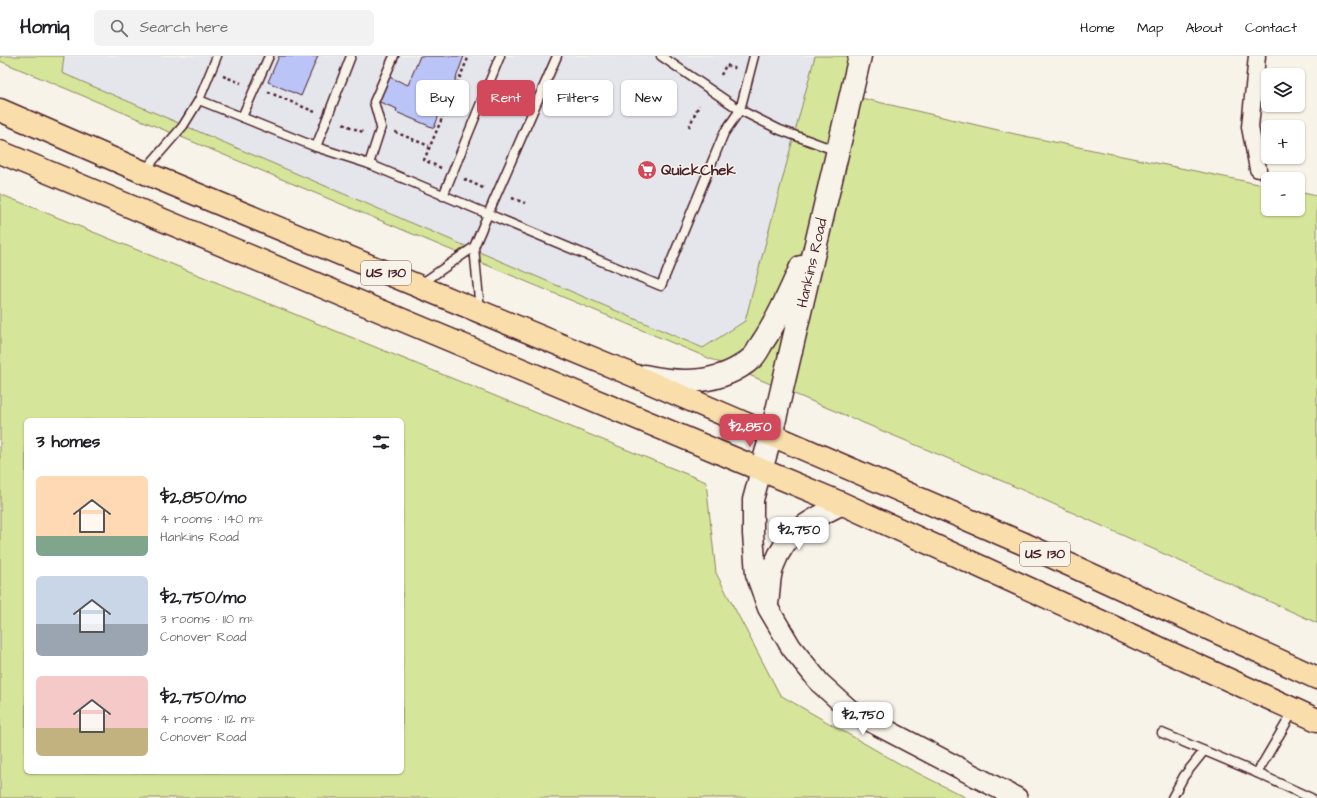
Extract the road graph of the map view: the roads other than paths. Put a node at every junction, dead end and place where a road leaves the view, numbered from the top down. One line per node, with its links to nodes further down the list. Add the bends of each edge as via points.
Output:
1 (217, 56): 11 (lane)
2 (269, 56): 14 (lane)
3 (350, 56): 15 (lane)
4 (394, 56): 18 (lane, via 374,102 381,126)
5 (500, 56): 21 (lane)
6 (557, 56): 22 (lane)
7 (661, 56): 13 (lane)
8 (754, 56): 13 (lane)
9 (860, 56): 17 (main road, Hankins Road)
10 (1257, 56): 19 (street, via 1250,127)
11 (199, 100): 14 (lane); 20 (lane, via 183,126)
12 (0, 110): 20 (highway, US 130)
13 (740, 110): 17 (lane, via 780,130); 22 (lane, via 724,133 661,286)
14 (242, 117): 15 (lane)
15 (316, 147): 18 (lane)
16 (0, 152): 29 (highway, US 130)
17 (838, 152): 23 (main road, Hankins Road)
18 (369, 164): 21 (lane)
19 (1258, 169)
20 (143, 172): 25 (highway, US 130)
21 (443, 196): 22 (lane)
22 (488, 214): 24 (lane)
23 (821, 226): 27 (main road, via 772,328 753,358 732,372 692,382 661,380); 28 (main road, Hankins Road)
24 (474, 247): 25 (lane); 26 (lane)
25 (418, 286): 26 (highway, US 130)
26 (480, 312): 27 (highway, US 130)
27 (628, 373): 28 (highway, US 130)
28 (771, 436): 29 (main road, Hankins Road); 32 (highway, US 130, via 1022,543)
29 (761, 470): 30 (highway, US 130); 31 (street, via 753,500 753,534 756,574)
30 (844, 504): 31 (street, via 806,522 786,541 773,566); 33 (highway, US 130)
31 (768, 608): 38 (street, via 791,647 820,683 852,712)
32 (1317, 678)
33 (1294, 709): 34 (highway, US 130); 37 (lane)
34 (1317, 720)
35 (1162, 733): 36 (lane)
36 (1204, 751): 37 (lane); 39 (lane, via 1184,776)
37 (1257, 773): 40 (lane)
38 (1017, 798)
39 (1172, 798)
40 (1310, 798)

